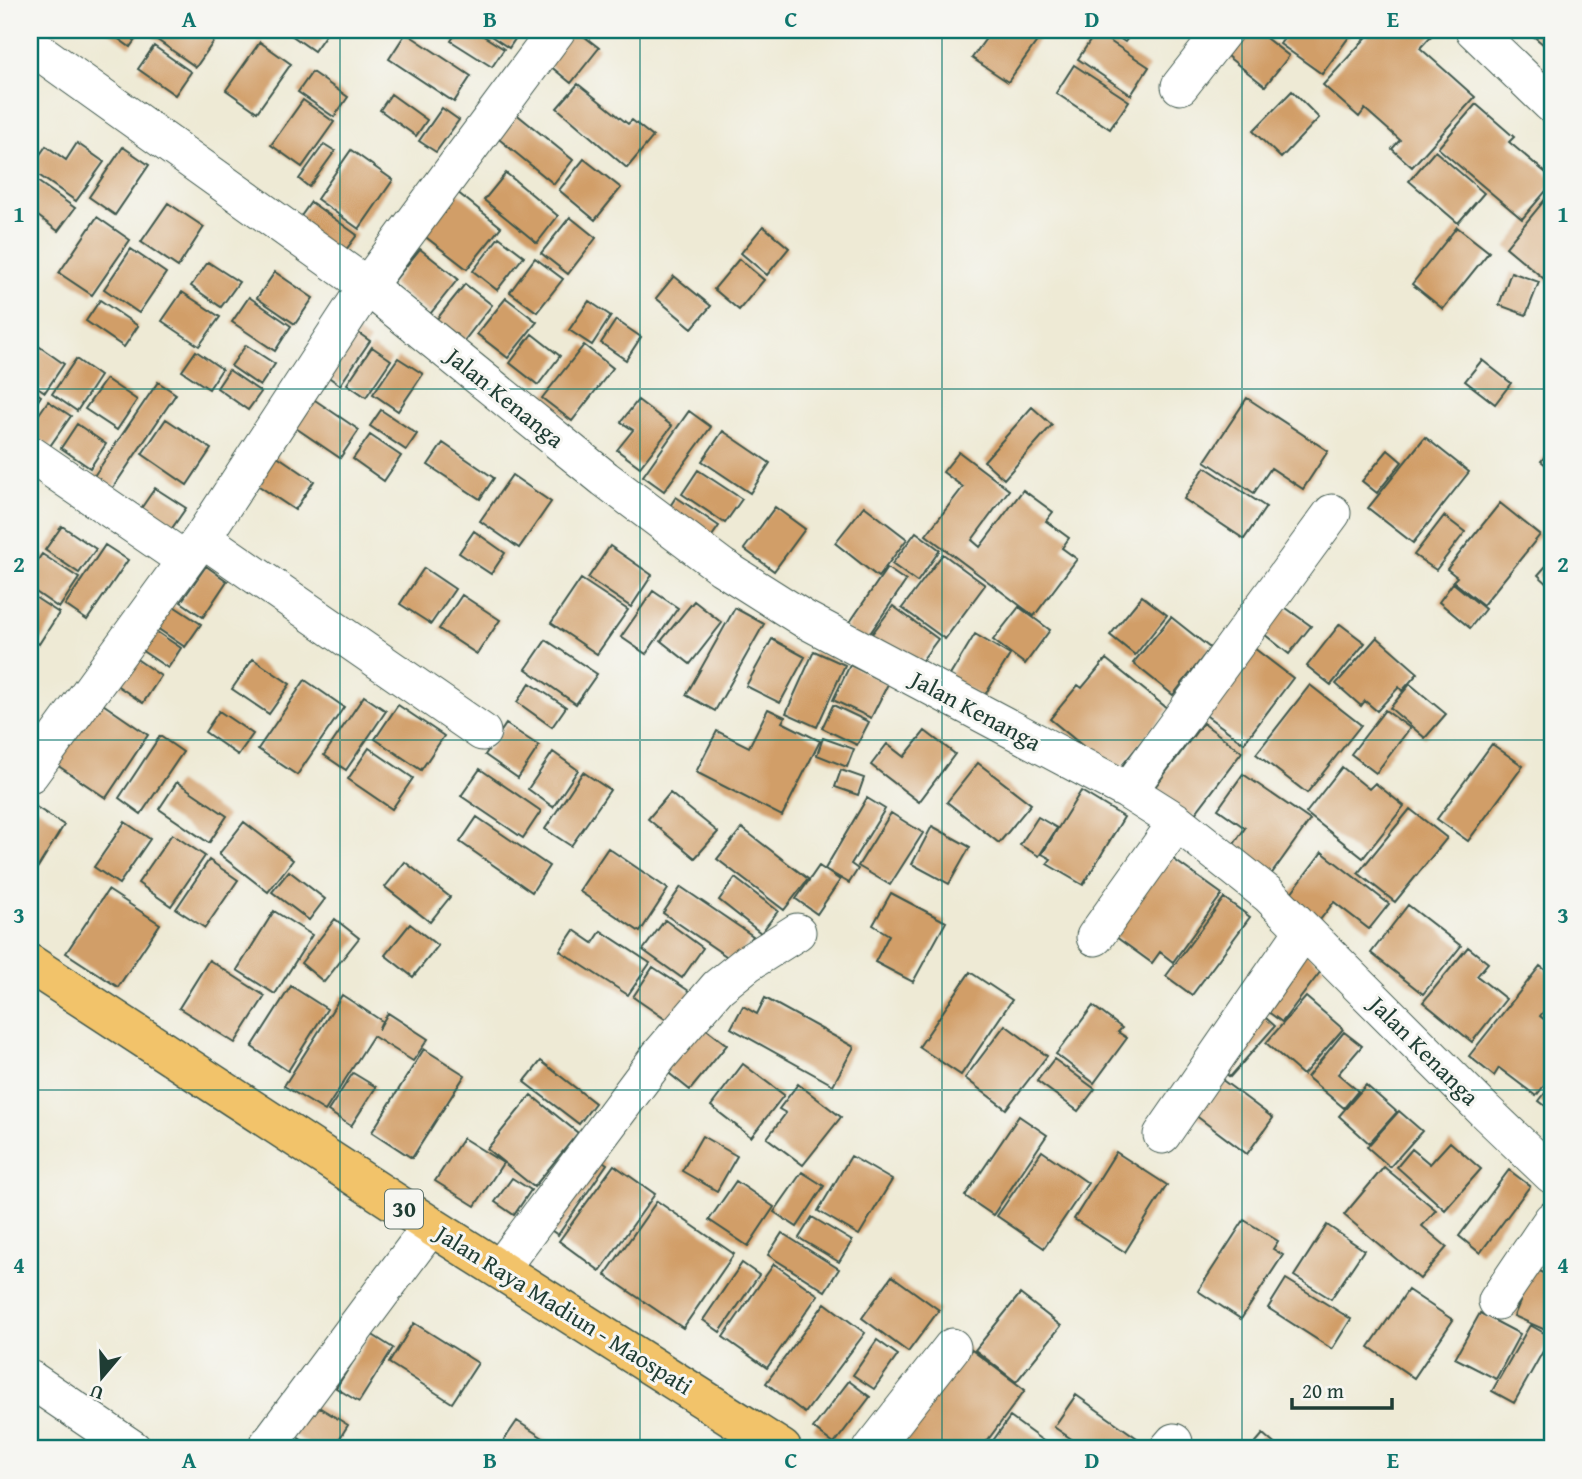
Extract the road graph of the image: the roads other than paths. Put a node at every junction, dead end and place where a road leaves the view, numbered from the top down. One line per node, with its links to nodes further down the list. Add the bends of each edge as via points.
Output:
1 (557, 30): 7 (street)
2 (1224, 30): 5 (street)
3 (1474, 30): 6 (street)
4 (30, 45): 7 (street, Jalan Kenanga)
5 (1180, 86)
6 (1552, 105)
7 (366, 286): 10 (street); 13 (street, Jalan Kenanga, via 722,567 804,619)
8 (30, 454): 10 (street)
9 (1332, 513): 13 (street)
10 (193, 549): 11 (street); 12 (street)
11 (482, 732)
12 (30, 774)
13 (1128, 792): 14 (street, Jalan Kenanga)
14 (1177, 822): 15 (street, Jalan Kenanga, via 1269,895); 17 (street)
15 (1304, 930): 19 (street); 20 (street, Jalan Kenanga)
16 (797, 932): 23 (street, via 718,987 659,1056)
17 (1096, 937)
18 (30, 964): 22 (highway, Jalan Raya Madiun - Maospati / 30)
19 (1162, 1135)
20 (1552, 1175)
21 (1552, 1220): 24 (street)
22 (431, 1226): 23 (highway, Jalan Raya Madiun - Maospati / 30); 28 (street)
23 (500, 1269): 29 (highway, Jalan Raya Madiun - Maospati / 30)
24 (1497, 1301)
25 (952, 1347): 30 (street)
26 (30, 1379): 27 (street)
27 (134, 1449)
28 (265, 1449)
29 (782, 1449)
30 (872, 1449)

